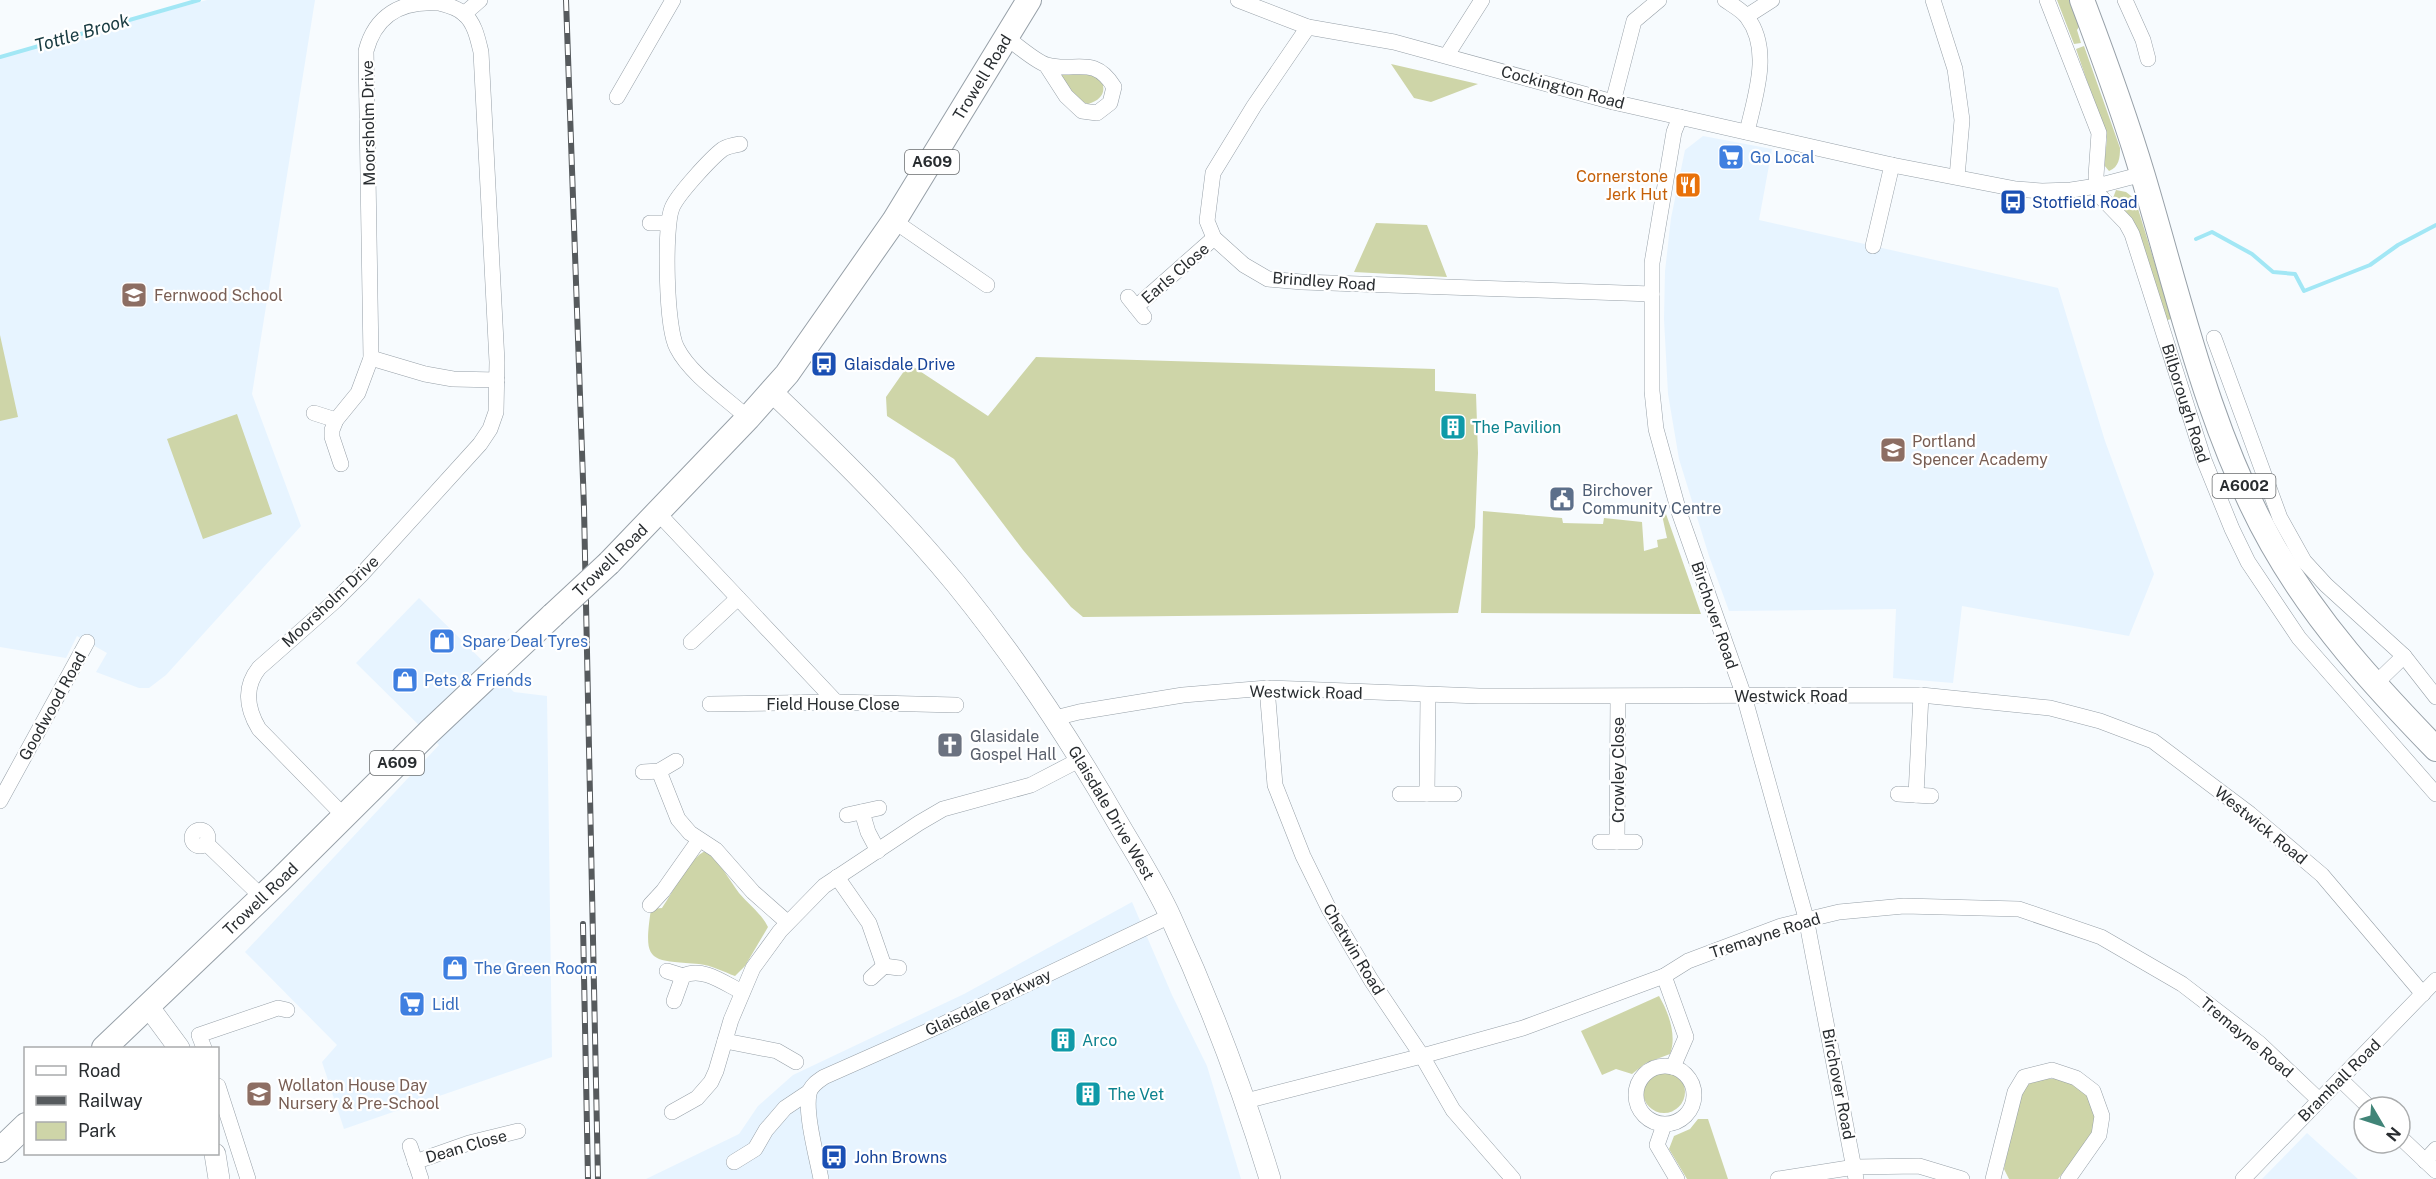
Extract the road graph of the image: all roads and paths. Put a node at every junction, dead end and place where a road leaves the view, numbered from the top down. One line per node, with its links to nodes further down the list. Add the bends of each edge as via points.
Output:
1 (480, 0): 13 (street)
2 (673, 0): 20 (street, via 621,80)
3 (1029, 0): 16 (main road, Trowell Road / A609)
4 (1238, 0): 15 (street, Cockington Road)
5 (1482, 0): 17 (street)
6 (1659, 0): 21 (street, via 1634,21)
7 (1725, 0): 14 (street)
8 (1773, 0): 14 (street)
9 (1933, 0): 27 (street, via 1955,69 1962,120)
10 (2047, 0): 28 (street, via 2099,133)
11 (2082, 0): 26 (main road, Bilborough Road / A6002)
12 (2125, 0): 18 (street, via 2144,40)
13 (464, 14): 38 (street, Moorsholm Drive, via 428,1 404,3 382,18 366,51); 39 (street, Moorsholm Drive, via 481,52)
14 (1747, 16): 23 (street, via 1757,36 1760,73)
15 (1308, 27): 17 (street, Cockington Road); 32 (street, via 1213,173 1208,221)
16 (1007, 38): 19 (street); 29 (main road, Trowell Road / A609)
17 (1447, 56): 21 (street, Cockington Road)
18 (2148, 59)
19 (1046, 65)
20 (617, 97)
21 (1613, 102): 22 (street, Cockington Road)
22 (1680, 117): 23 (street, Cockington Road); 35 (street, Birchover Road, via 1674,132 1652,263)
23 (1747, 132): 25 (street, Cockington Road)
24 (740, 144): 31 (street, via 722,150 716,166 679,196)
25 (1892, 165): 27 (street, Cockington Road); 33 (street)
26 (2143, 174): 28 (street, Cockington Road); 50 (main road, Bilborough Road / A6002, via 2198,368 2230,455 2271,543 2300,590)
27 (1957, 177): 28 (street, Cockington Road, via 2042,191)
28 (2097, 186): 71 (street, Bilborough Road, via 2099,195 2132,234 2204,460 2248,562 2299,638)
29 (894, 221): 34 (street); 40 (main road, Trowell Road / A609, via 828,319)
30 (650, 223): 31 (street)
31 (668, 223): 42 (street, via 670,323 676,347 690,366)
32 (1214, 238): 35 (street, Brindley Road, via 1244,265 1268,279); 36 (street, Earls Close)
33 (1873, 246)
34 (987, 285)
35 (1652, 294): 54 (street, Birchover Road, via 1656,429 1679,512)
36 (1136, 307)
37 (2214, 338): 49 (street, via 2292,542 2326,585)
38 (371, 358): 39 (street, via 444,377); 43 (street, Moorsholm Drive, via 358,393)
39 (497, 380): 74 (street, Moorsholm Drive, via 496,412 480,444 362,574 259,668 250,681 248,701 259,729)
40 (772, 392): 42 (main road, Trowell Road / A609); 60 (street, Glaisdale Drive West, via 850,467 956,584)
41 (314, 413): 43 (street)
42 (748, 418): 45 (main road, Trowell Road / A609)
43 (336, 420): 44 (street, via 332,437)
44 (341, 464)
45 (658, 513): 46 (street); 74 (main road, Trowell Road / A609, bridge)
46 (738, 598): 48 (street); 57 (street)
47 (87, 642): 66 (street, Goodwood Road)
48 (691, 642)
49 (2404, 656): 50 (street); 56 (street)
50 (2374, 685): 61 (main road, Bilborough Road / A6002)
51 (1267, 688): 52 (street, Westwick Road); 60 (street, Westwick Road, via 1183,695); 101 (street, Chetwin Road, via 1275,785 1303,856 1371,980)
52 (1428, 695): 55 (street, Westwick Road); 68 (street)
53 (1921, 695): 54 (street, Westwick Road); 70 (street, via 1924,796); 93 (street, Westwick Road, via 2050,708 2100,721 2152,741 2250,814 2322,875)
54 (1744, 696): 55 (street, Westwick Road); 85 (street, Birchover Road)
55 (1618, 697): 77 (street, Crowley Close)
56 (2436, 697)
57 (836, 702): 58 (street, Field House Close); 59 (street, Field House Close)
58 (710, 704)
59 (956, 705)
60 (1054, 718): 62 (street, Glaisdale Drive West)
61 (2436, 749)
62 (1081, 759): 80 (street, via 1031,785 943,809); 84 (street, Glaisdale Drive West)
63 (676, 761): 64 (street)
64 (659, 771): 65 (street); 75 (street, via 678,819)
65 (643, 772)
66 (4, 782): 72 (street, Goodwood Road)
67 (1400, 794): 68 (street)
68 (1426, 794): 69 (street)
69 (1454, 794)
70 (1898, 794)
71 (2436, 794)
72 (0, 801)
73 (879, 808): 80 (street, via 854,814)
74 (344, 816): 82 (main road, Trowell Road / A609)
75 (699, 840): 83 (street, via 666,873); 86 (street, via 716,850 753,892)
76 (1600, 842): 77 (street, Crowley Close)
77 (1617, 842): 78 (street, Crowley Close)
78 (1635, 842)
79 (206, 843): 82 (street)
80 (878, 851): 81 (street)
81 (837, 877): 86 (street); 90 (street, via 869,923 891,967)
82 (262, 897): 95 (main road, Trowell Road / A609)
83 (650, 905)
84 (1170, 916): 106 (street, Glaisdale Parkway, via 824,1077); 109 (street, Glaisdale Drive West)
85 (1806, 918): 89 (street, Tremayne Road, via 1688,961); 108 (street, Tremayne Road, via 1904,906 2019,909 2101,937 2182,984 2259,1043); 122 (street, Birchover Road)
86 (788, 922): 92 (street, via 753,968)
87 (667, 971): 88 (street)
88 (682, 976): 92 (street, via 702,973); 94 (street)
89 (1664, 976): 101 (street, Tremayne Road, via 1522,1028); 103 (street, via 1686,1038)
90 (871, 978)
91 (2436, 980): 93 (street, Bramhall Road)
92 (742, 992): 97 (street)
93 (2424, 994): 104 (street, Bramhall Road)
94 (674, 1000)
95 (148, 1006): 99 (main road, Trowell Road / A609); 100 (street)
96 (285, 1007): 98 (street)
97 (724, 1041): 102 (street, via 779,1043); 110 (street, via 711,1082 697,1098)
98 (202, 1042)
99 (105, 1047)
100 (178, 1047)
101 (1422, 1056): 109 (street, Tremayne Road); 123 (street, Chetwin Road, via 1453,1110)
102 (796, 1062)
103 (1673, 1067): 111 (street, via 1693,1085 1693,1106 1680,1121); 111 (street, via 1660,1066 1647,1072 1637,1089 1641,1112 1649,1120)
104 (2340, 1079): 107 (street); 108 (street, Bramhall Road)
105 (219, 1089): 125 (street)
106 (809, 1092): 120 (street, Glaisdale Parkway, via 785,1108 755,1149); 127 (street)
107 (2357, 1095)
108 (2319, 1100): 134 (street, Bramhall Road)
109 (1246, 1101): 128 (street, Glaisdale Drive West)
110 (672, 1112)
111 (1664, 1125): 129 (street, via 1657,1145)
112 (24, 1127): 117 (main road)
113 (518, 1131): 119 (street, Dean Close)
114 (410, 1146): 119 (street, Dean Close)
115 (2412, 1149): 121 (street)
116 (2436, 1149): 121 (street)
117 (0, 1150)
118 (215, 1155): 124 (street)
119 (415, 1162): 126 (street, Dean Close)
120 (734, 1162)
121 (2430, 1166)
122 (1855, 1173): 130 (street); 131 (street, via 1919,1166)
123 (1505, 1177)
124 (219, 1179)
125 (248, 1179)
126 (421, 1179)
127 (821, 1179)
128 (1270, 1179)
129 (1677, 1179)
130 (1778, 1179)
131 (1962, 1179)
132 (1993, 1179): 133 (street, via 2015,1092 2024,1077 2052,1070 2076,1078 2093,1090 2102,1116 2099,1135)
133 (2067, 1179)
134 (2243, 1179)

